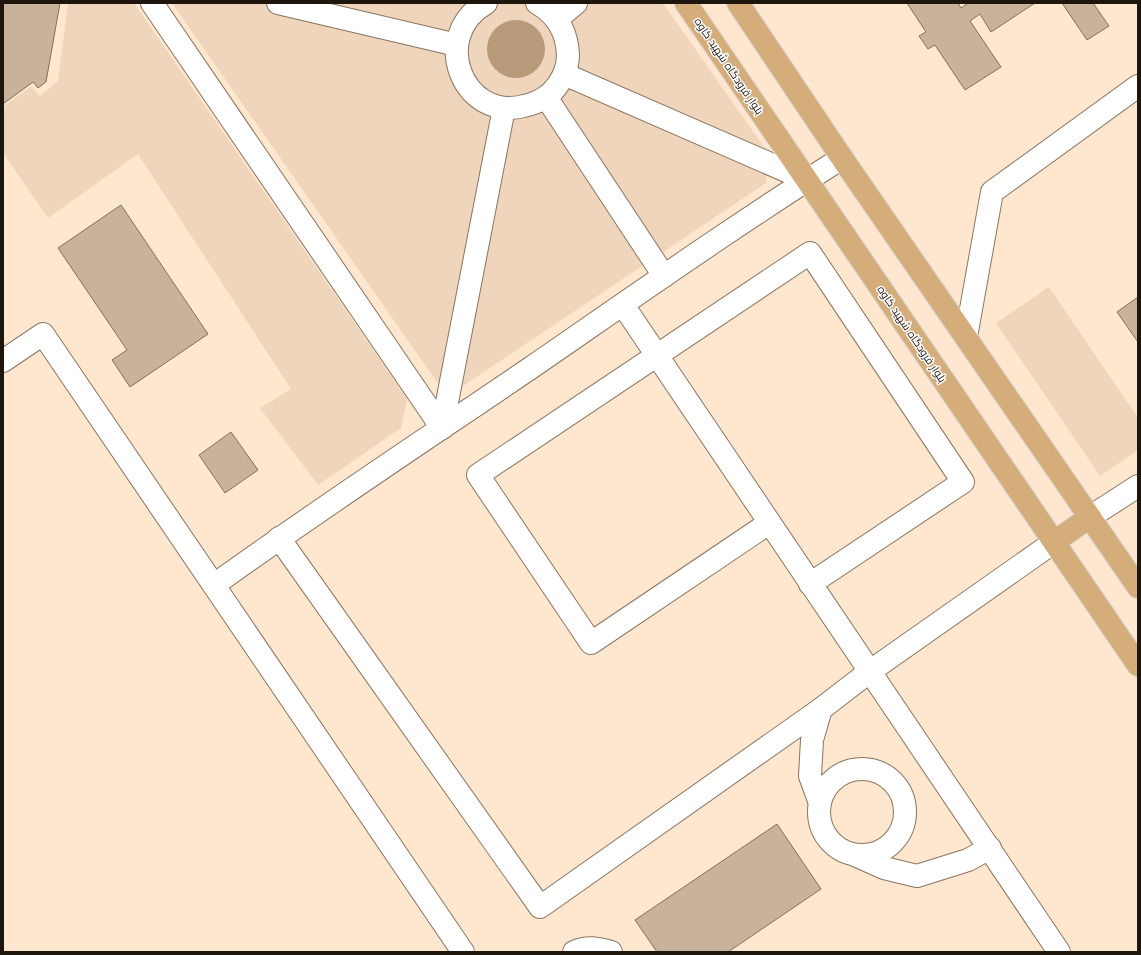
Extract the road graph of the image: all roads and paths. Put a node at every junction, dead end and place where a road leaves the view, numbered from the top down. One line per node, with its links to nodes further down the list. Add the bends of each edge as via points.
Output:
1 (152, 3): 21 (street)
2 (278, 3): 9 (street)
3 (537, 3): 8 (street)
4 (576, 3): 8 (street)
5 (686, 3): 15 (main road, بلوار فرودگاه شهید کاوه)
6 (738, 3): 14 (main road)
7 (480, 5): 9 (street, via 460,30)
8 (557, 19): 10 (street, via 568,46)
9 (457, 45): 13 (street, via 458,66 467,86 490,104)
10 (564, 74): 12 (street); 15 (street)
11 (1138, 86): 18 (street, via 992,192)
12 (546, 97): 13 (street, via 519,108); 16 (street)
13 (504, 108): 21 (street)
14 (842, 158): 15 (street); 18 (main road)
15 (807, 180): 16 (street); 26 (main road, بلوار فرودگاه شهید کاوه)
16 (664, 276): 17 (street)
17 (623, 305): 19 (street); 21 (street)
18 (966, 337): 23 (main road)
19 (657, 355): 24 (street); 24 (street, via 478,475 591,643); 28 (street, via 810,253 963,482)
20 (3, 361): 29 (street, via 43,334)
21 (442, 428): 25 (street)
22 (1138, 486): 23 (street)
23 (1090, 517): 26 (main road); 27 (main road)
24 (769, 523): 28 (street)
25 (279, 538): 29 (street); 32 (street, via 540,907)
26 (1054, 542): 30 (main road, بلوار فرودگاه شهید کاوه); 31 (street)
27 (1136, 578)
28 (810, 584): 31 (street)
29 (214, 585): 36 (street)
30 (1138, 665)
31 (869, 672): 32 (street); 34 (street)
32 (821, 709): 33 (street, via 812,740 810,776)
33 (820, 803): 35 (street, via 819,814 826,836 843,851); 35 (street, via 830,783 849,771 860,769 882,774 898,789 904,799 906,810 905,821 895,841 876,853)
34 (990, 848): 35 (street, via 968,860 917,876 884,868); 39 (street)
35 (854, 854)
36 (463, 952)
37 (574, 952): 38 (street, via 588,948)
38 (611, 952)
39 (1059, 952)

